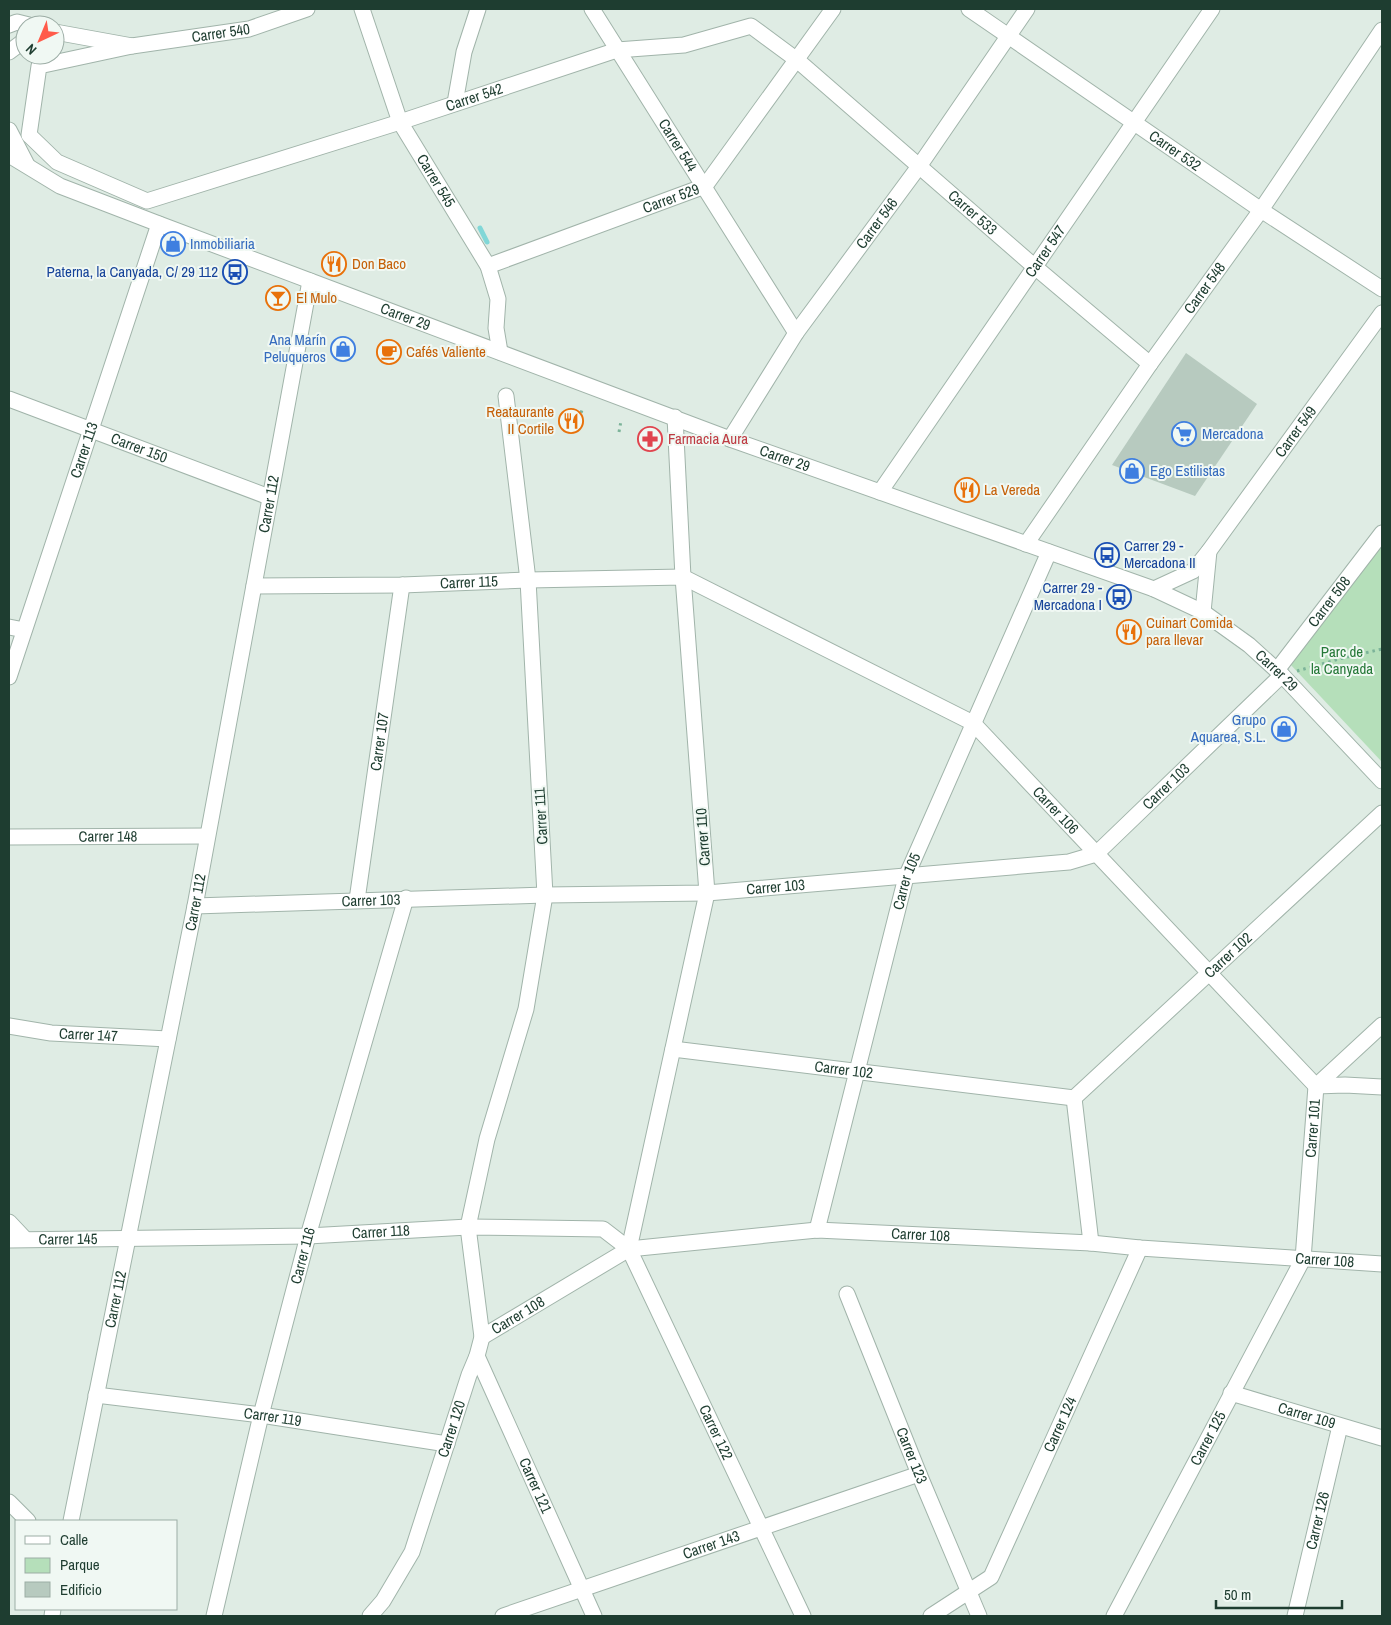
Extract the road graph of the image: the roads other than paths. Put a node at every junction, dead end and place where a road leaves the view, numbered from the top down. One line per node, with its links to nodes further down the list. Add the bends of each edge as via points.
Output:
1 (308, 9): 12 (street, Carrer 540, via 249,29)
2 (362, 9): 16 (street, Carrer 545)
3 (478, 9): 15 (street, via 464,52)
4 (592, 9): 13 (street, Carrer 544)
5 (833, 9): 14 (street, Carrer 529)
6 (970, 9): 11 (street, Carrer 532)
7 (1027, 9): 11 (street, Carrer 546)
8 (1212, 9): 17 (street, Carrer 547)
9 (1382, 30): 24 (street, Carrer 548)
10 (65, 35): 12 (street, Carrer 540)
11 (1008, 36): 17 (street, Carrer 532); 21 (street, Carrer 546)
12 (132, 46): 23 (street, Carrer 540, via 39,66 29,134 57,162)
13 (618, 50): 14 (street, Carrer 542, via 684,45 751,26); 15 (street, Carrer 542); 22 (street, Carrer 544)
14 (797, 60): 21 (street, Carrer 533); 22 (street, Carrer 529)
15 (455, 103): 16 (street, Carrer 542)
16 (400, 122): 23 (street, Carrer 542); 26 (street, Carrer 545)
17 (1133, 122): 24 (street, Carrer 532); 27 (street, Carrer 547)
18 (9, 130): 20 (street)
19 (9, 155): 20 (street, Carrer 29)
20 (28, 166): 25 (street, Carrer 29, via 60,186)
21 (920, 166): 27 (street, Carrer 533); 31 (street, Carrer 546)
22 (704, 186): 26 (street, Carrer 529); 31 (street, Carrer 544)
23 (147, 201)
24 (1261, 210): 29 (street, Carrer 532); 33 (street, Carrer 548)
25 (159, 224): 28 (street, Carrer 29); 37 (street, Carrer 113)
26 (488, 266): 32 (street, Carrer 545, via 498,299 496,328)
27 (1034, 267): 33 (street, Carrer 533); 39 (street, Carrer 547)
28 (310, 281): 32 (street, Carrer 29); 40 (street, Carrer 112)
29 (1382, 289)
30 (1382, 312): 43 (street, Carrer 549)
31 (796, 333): 38 (street, Carrer 546)
32 (500, 352): 36 (street, Carrer 29)
33 (1150, 364): 42 (street, Carrer 548)
34 (506, 396): 46 (street, Carrer 111)
35 (9, 399): 37 (street, Carrer 150)
36 (675, 417): 38 (street, Carrer 29); 45 (street, Carrer 110)
37 (91, 429): 40 (street, Carrer 150); 52 (street, Carrer 113)
38 (730, 439): 39 (street, Carrer 29)
39 (880, 492): 42 (street, Carrer 29)
40 (270, 497): 48 (street, Carrer 112)
41 (1382, 533): 53 (street, Carrer 508)
42 (1026, 544): 44 (street, Carrer 29)
43 (1209, 551): 49 (street, Carrer 549, via 1193,571); 50 (street)
44 (1049, 552): 49 (street, Carrer 29); 55 (street, Carrer 105)
45 (684, 577): 46 (street, Carrer 115); 55 (street, Carrer 106); 62 (street, Carrer 110)
46 (528, 580): 47 (street, Carrer 115); 63 (street, Carrer 111)
47 (402, 585): 48 (street, Carrer 115); 65 (street, Carrer 107)
48 (254, 586): 58 (street, Carrer 112)
49 (1154, 589): 50 (street, Carrer 29)
50 (1204, 612): 53 (street, Carrer 29)
51 (9, 626): 52 (street)
52 (24, 630): 54 (street, Carrer 113)
53 (1279, 672): 56 (street, Carrer 29); 60 (street, Carrer 103)
54 (9, 677)
55 (973, 723): 60 (street, Carrer 106); 61 (street, Carrer 105)
56 (1382, 781)
57 (1382, 813): 67 (street, Carrer 102)
58 (207, 836): 59 (street, Carrer 148); 66 (street, Carrer 112)
59 (9, 837)
60 (1096, 854): 61 (street, Carrer 103, via 1069,862); 67 (street, Carrer 106)
61 (906, 877): 62 (street, Carrer 103); 72 (street, Carrer 105)
62 (707, 893): 63 (street, Carrer 103); 71 (street, Carrer 110)
63 (545, 894): 64 (street, Carrer 103); 77 (street, Carrer 111, via 526,1009 487,1139)
64 (406, 898): 65 (street, Carrer 103); 79 (street, Carrer 116)
65 (357, 900): 66 (street, Carrer 103)
66 (195, 906): 70 (street, Carrer 112)
67 (1211, 973): 73 (street, Carrer 106); 75 (street, Carrer 102)
68 (1382, 1025): 73 (street, Carrer 101)
69 (9, 1026): 70 (street, Carrer 147, via 51,1033)
70 (168, 1039): 80 (street, Carrer 112)
71 (673, 1049): 72 (street, Carrer 102); 85 (street, Carrer 110)
72 (856, 1071): 75 (street, Carrer 102); 78 (street, Carrer 105)
73 (1316, 1086): 74 (street); 86 (street, Carrer 101)
74 (1382, 1087)
75 (1074, 1098): 83 (street)
76 (9, 1222): 82 (street)
77 (468, 1227): 79 (street, Carrer 118); 85 (street, Carrer 118, via 603,1229); 89 (street, Carrer 120)
78 (817, 1230): 83 (street, Carrer 108); 85 (street, Carrer 108)
79 (308, 1236): 80 (street, Carrer 118); 93 (street, Carrer 116)
80 (128, 1239): 82 (street, Carrer 145); 92 (street, Carrer 112)
81 (9, 1240): 82 (street, Carrer 145)
82 (25, 1240)
83 (1091, 1243): 84 (street, Carrer 108)
84 (1140, 1248): 86 (street, Carrer 108); 103 (street, Carrer 124, via 991,1576)
85 (629, 1250): 89 (street, Carrer 108); 101 (street, Carrer 122)
86 (1302, 1259): 87 (street, Carrer 108); 91 (street, Carrer 125)
87 (1382, 1264)
88 (847, 1294): 97 (street, Carrer 123)
89 (482, 1337): 90 (street, Carrer 120)
90 (477, 1356): 96 (street, Carrer 120); 102 (street, Carrer 121)
91 (1231, 1393): 94 (street, Carrer 109); 111 (street, Carrer 125)
92 (96, 1395): 93 (street, Carrer 119); 100 (street, Carrer 112)
93 (261, 1415): 96 (street, Carrer 119); 104 (street, Carrer 116)
94 (1340, 1426): 95 (street, Carrer 109); 112 (street, Carrer 126)
95 (1382, 1438)
96 (447, 1444): 105 (street, Carrer 120, via 412,1552 384,1601)
97 (919, 1474): 101 (street, Carrer 143); 103 (street, Carrer 123)
98 (9, 1502): 99 (street)
99 (27, 1520)
100 (71, 1520)
101 (760, 1528): 102 (street, Carrer 143); 108 (street, Carrer 122)
102 (582, 1590): 106 (street, Carrer 143); 107 (street, Carrer 121)
103 (969, 1592): 109 (street, Carrer 124); 110 (street, Carrer 123)
104 (214, 1616)
105 (370, 1616)
106 (503, 1616)
107 (594, 1616)
108 (803, 1616)
109 (931, 1616)
110 (978, 1616)
111 (1114, 1616)
112 (1295, 1616)

